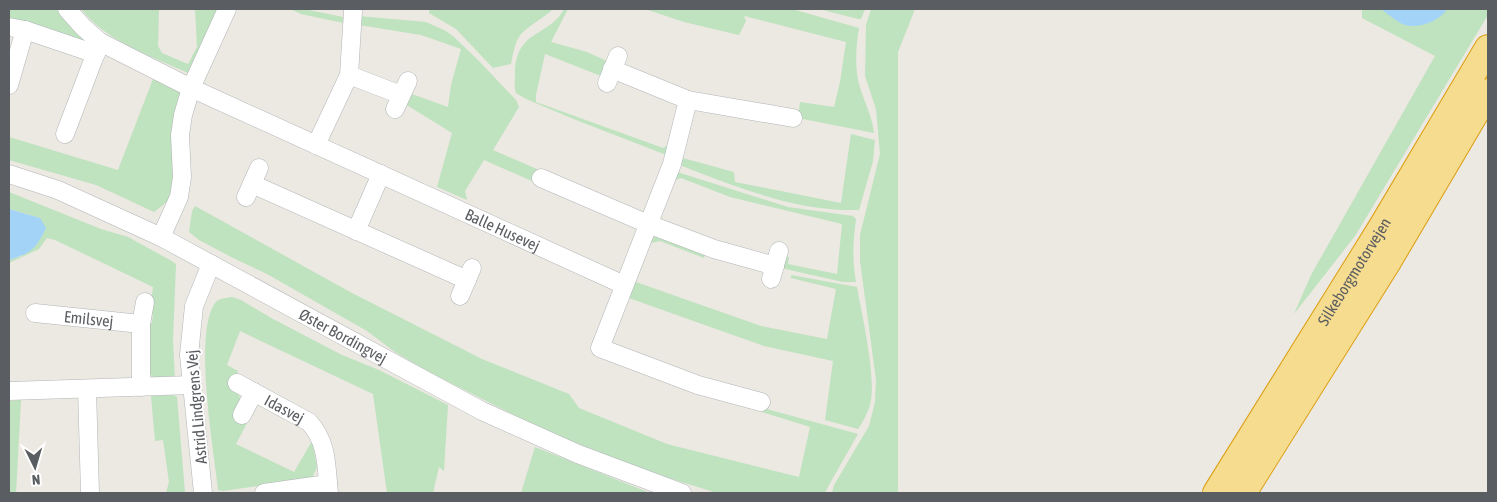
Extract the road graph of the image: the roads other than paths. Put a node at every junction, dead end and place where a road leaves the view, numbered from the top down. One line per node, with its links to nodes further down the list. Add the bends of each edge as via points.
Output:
1 (67, 9): 5 (street, Balle Husevej)
2 (227, 9): 10 (street)
3 (353, 11): 8 (street)
4 (17, 29): 5 (street, Balle Husevej); 9 (street, Balle Husevej)
5 (98, 48): 10 (street, Balle Husevej); 15 (street)
6 (1488, 48): 45 (highway, Silkeborgmotorvejen, via 1381,228)
7 (612, 69): 13 (street)
8 (349, 75): 12 (street); 16 (street)
9 (9, 85)
10 (191, 88): 16 (street, Balle Husevej); 23 (street, via 180,135 182,177 179,197)
11 (1488, 92): 46 (highway, Silkeborgmotorvejen, via 1389,260)
12 (402, 95)
13 (688, 100): 14 (street); 21 (street, via 672,164)
14 (794, 118)
15 (65, 134)
16 (316, 145): 19 (street, Balle Husevej)
17 (259, 168): 22 (street, via 249,190)
18 (9, 174): 23 (street, Øster Bordingvej, via 58,190)
19 (381, 174): 22 (street); 27 (street, Balle Husevej)
20 (541, 176): 21 (street)
21 (648, 224): 25 (street, via 714,249); 27 (street)
22 (356, 231): 26 (street)
23 (161, 237): 24 (street, Øster Bordingvej)
24 (211, 264): 32 (street, Astrid Lindgrens Vej, via 194,306 189,355); 40 (street, Øster Bordingvej, via 482,411)
25 (775, 265)
26 (466, 282)
27 (624, 285): 37 (street, via 600,348 698,385)
28 (145, 302): 30 (street)
29 (35, 313): 30 (street, Emilsvej)
30 (141, 324): 33 (street)
31 (237, 383): 36 (street, Idasvej)
32 (192, 385): 33 (street); 42 (street, Astrid Lindgrens Vej)
33 (141, 387): 34 (street)
34 (87, 389): 35 (street); 41 (street)
35 (9, 391)
36 (254, 392): 38 (street, Idasvej); 39 (street, Idasvej, via 309,422 318,432 324,445)
37 (761, 402)
38 (242, 415)
39 (328, 489): 43 (street, Idasvej)
40 (664, 490): 44 (street, Øster Bordingvej)
41 (90, 493)
42 (203, 493)
43 (264, 493)
44 (682, 493)
45 (1216, 493)
46 (1243, 493)

